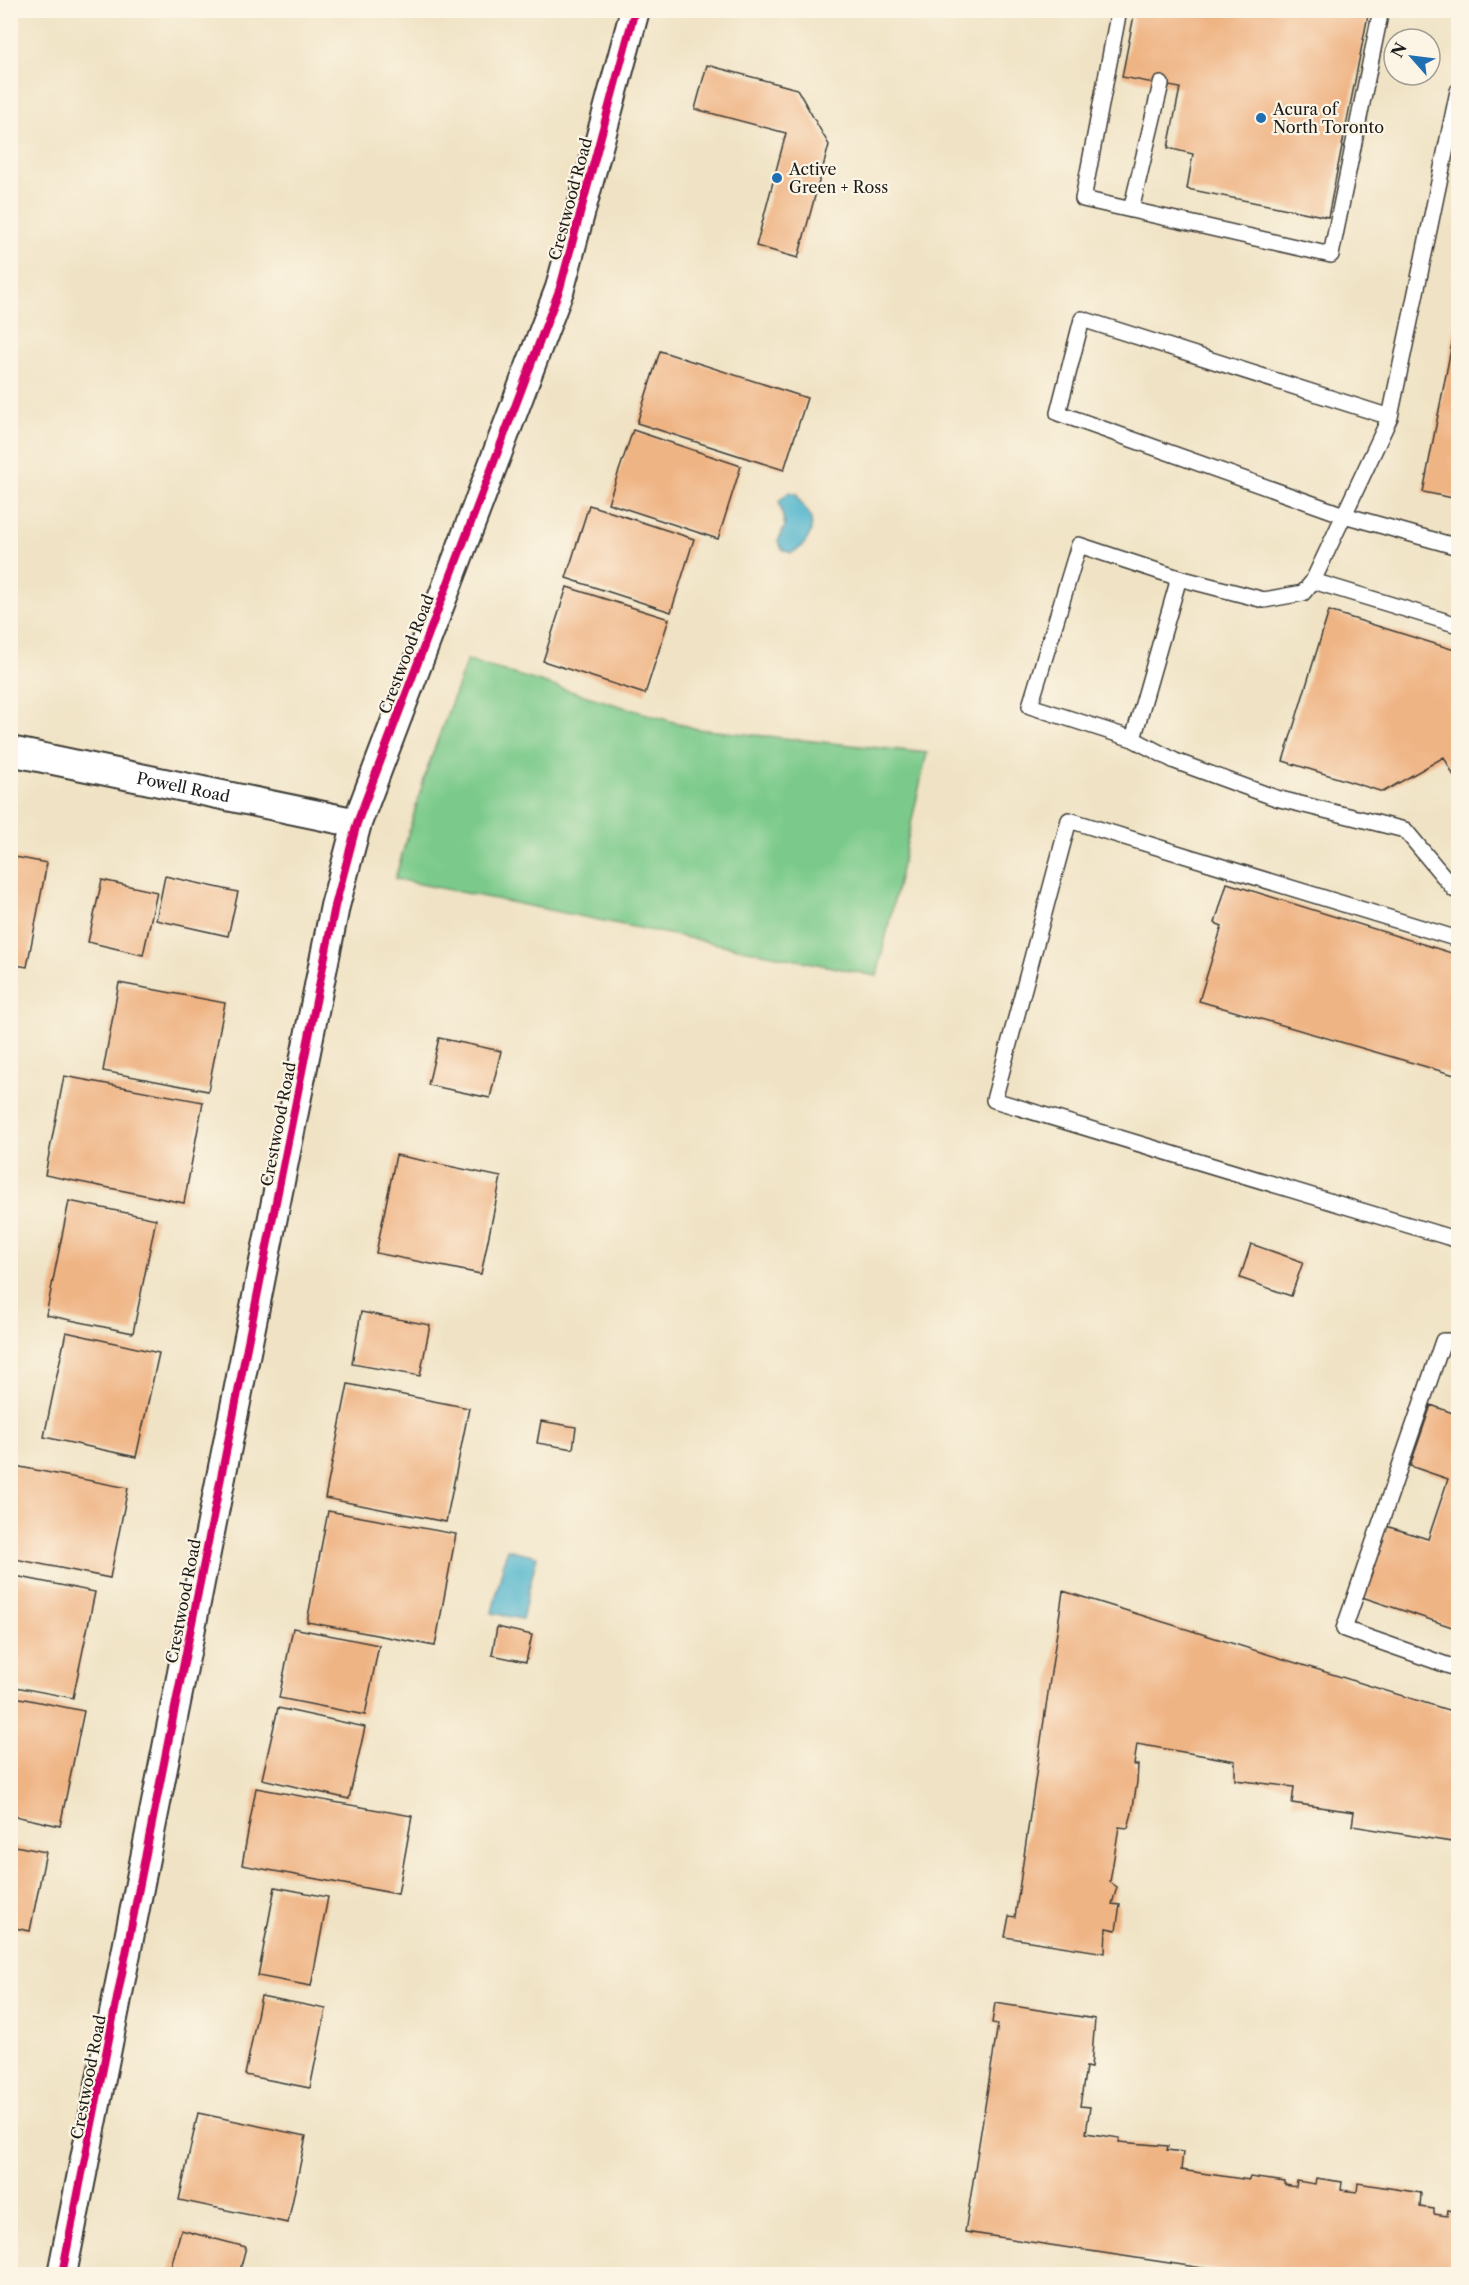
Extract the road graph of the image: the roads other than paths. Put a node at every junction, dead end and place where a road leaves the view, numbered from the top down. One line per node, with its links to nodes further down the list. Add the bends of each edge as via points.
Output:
1 (635, 10): 15 (street, Crestwood Road, via 560,288)
2 (1119, 10): 6 (lane, via 1083,199)
3 (1381, 10): 6 (lane, via 1331,255)
4 (1161, 84): 6 (lane)
5 (1458, 91): 7 (lane)
6 (1131, 210)
7 (1390, 417): 8 (lane); 8 (lane, via 1082,319 1058,413)
8 (1344, 515): 9 (lane); 11 (lane)
9 (1458, 547)
10 (1179, 578): 11 (lane, via 1264,600 1303,592); 13 (lane); 13 (lane, via 1079,545 1030,706)
11 (1313, 581): 12 (lane)
12 (1458, 625)
13 (1133, 739): 16 (lane, via 1175,761 1276,798 1405,830)
14 (10, 751): 15 (street, Powell Road)
15 (357, 823): 21 (street, Crestwood Road, via 333,918)
16 (1458, 891)
17 (1458, 939): 18 (lane, via 1069,820 994,1100)
18 (1458, 1240)
19 (1451, 1341): 20 (lane, via 1344,1629)
20 (1458, 1669)
21 (62, 2274)

